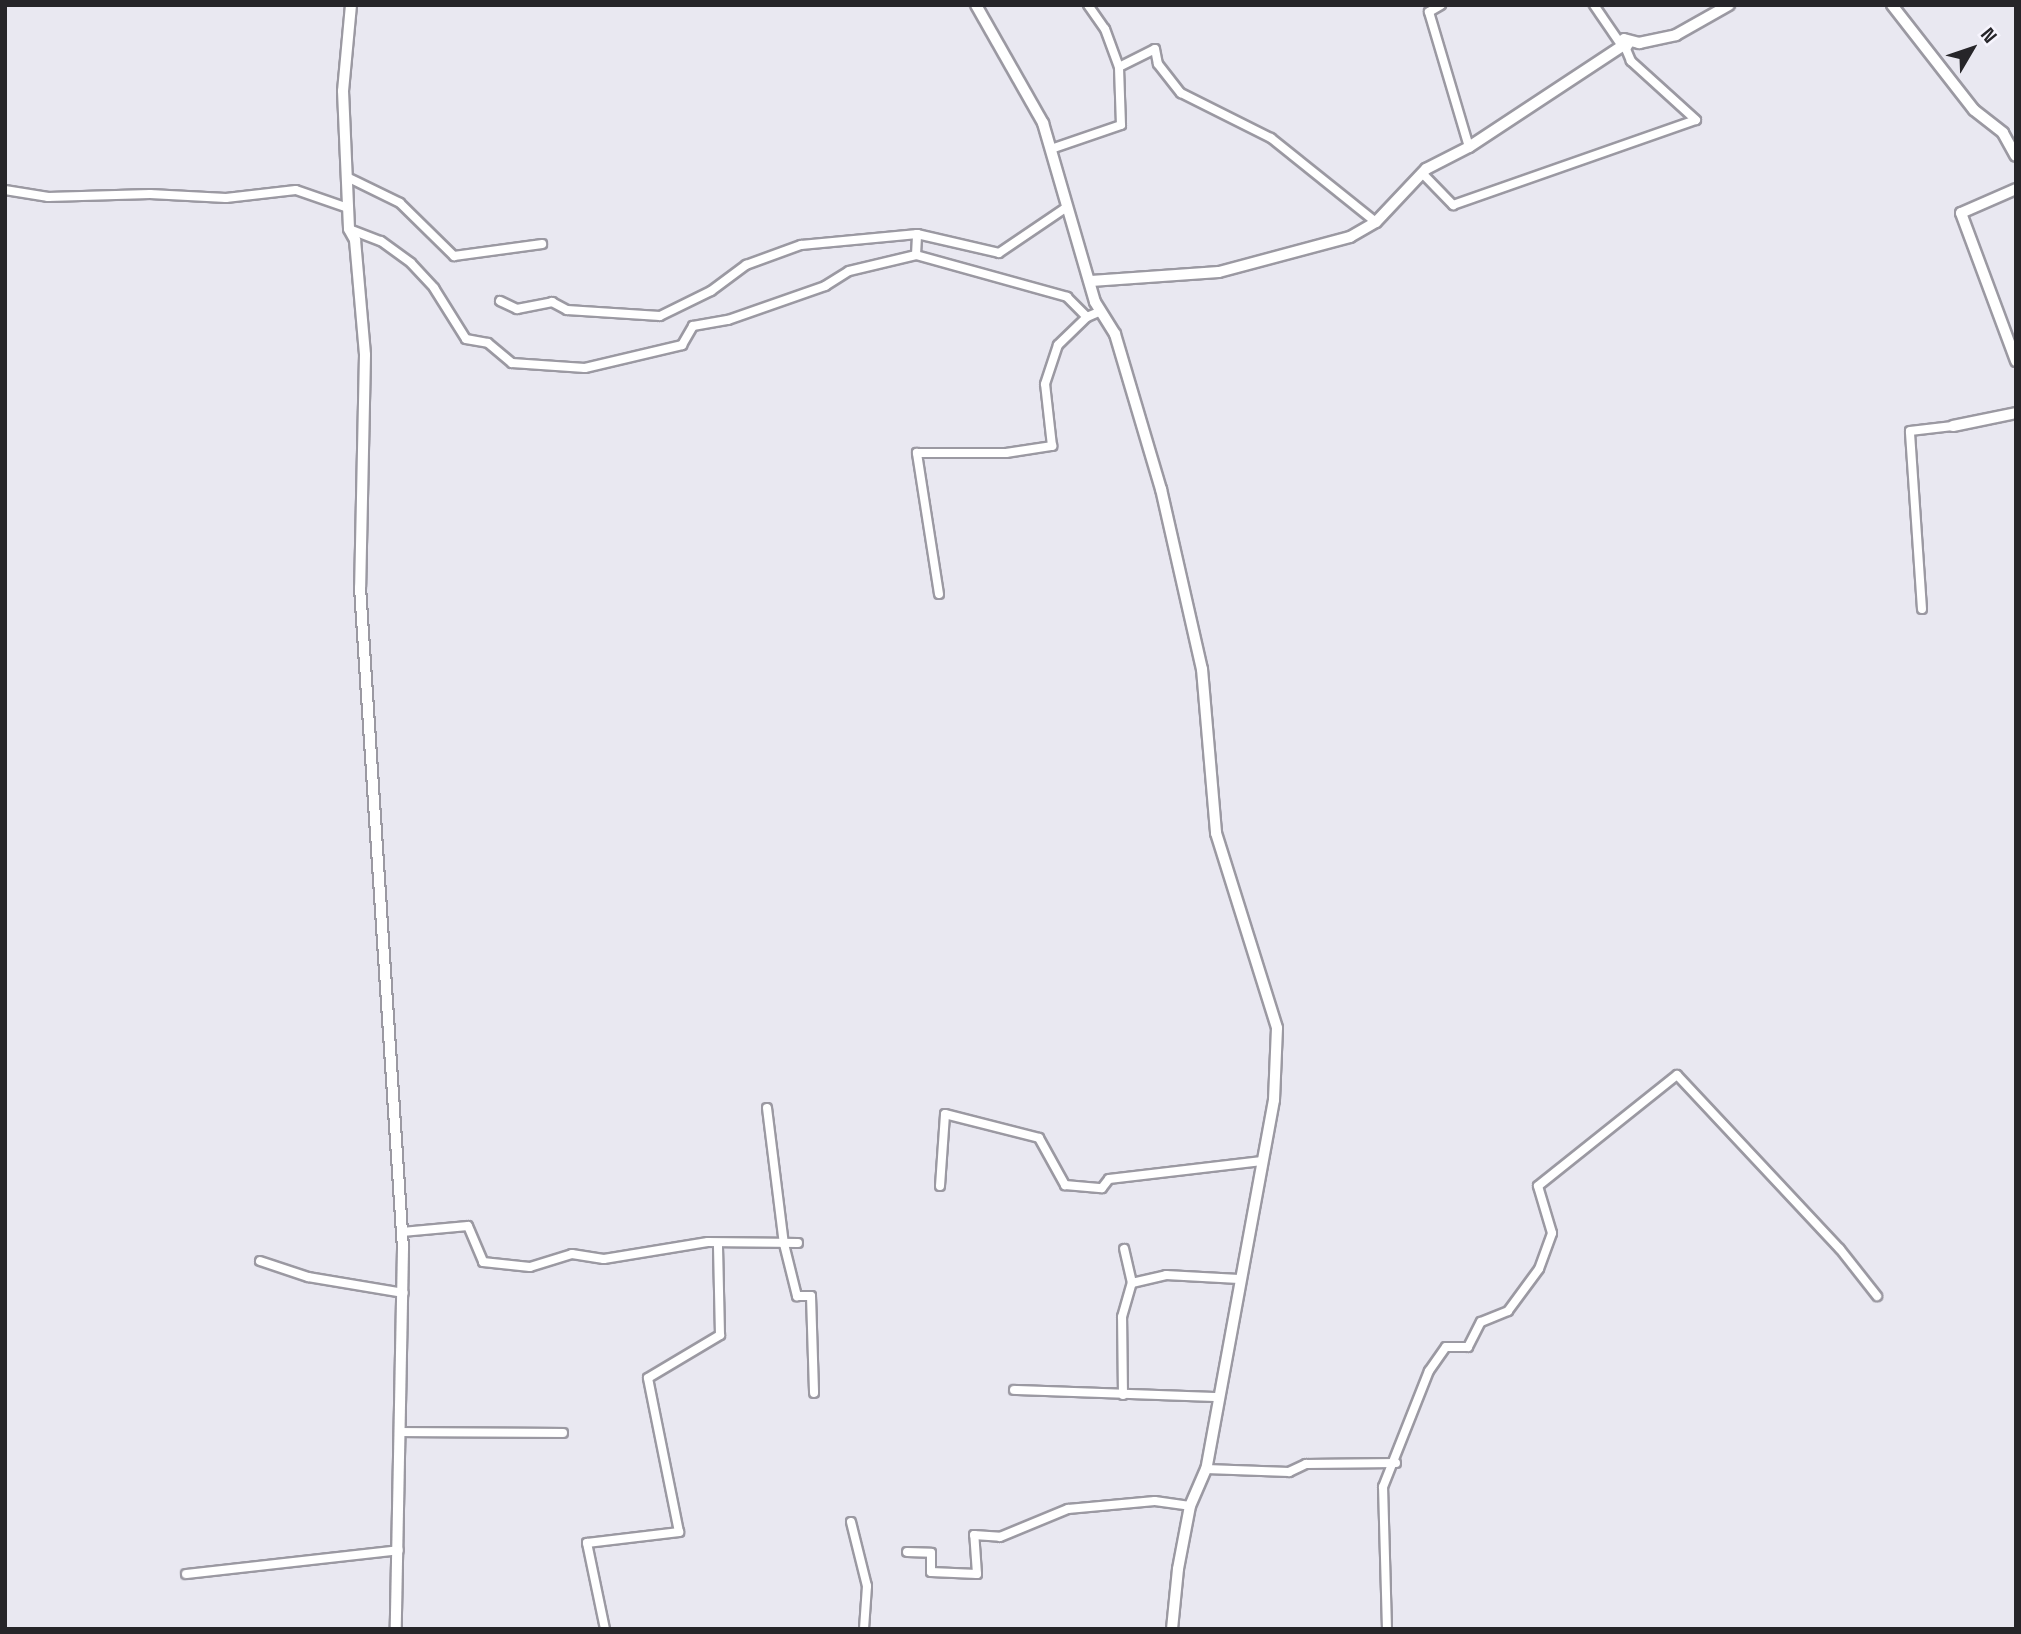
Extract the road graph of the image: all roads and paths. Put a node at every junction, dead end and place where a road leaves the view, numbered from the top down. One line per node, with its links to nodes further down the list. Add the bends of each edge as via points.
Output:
1 (351, 5): 14 (street, via 343,91)
2 (976, 5): 11 (street, via 1043,123)
3 (1088, 5): 9 (street, via 1105,29)
4 (1441, 5): 10 (street, via 1429,12)
5 (1594, 5): 8 (street)
6 (1729, 5): 8 (street, via 1676,35)
7 (1892, 5): 12 (street, via 1975,110 2003,133)
8 (1626, 43): 10 (street); 13 (street, via 1631,61 1696,120 1453,205)
9 (1119, 67): 11 (street, via 1121,125); 19 (street, via 1155,49 1158,64 1181,93 1271,138)
10 (1469, 147): 13 (street)
11 (1051, 149): 17 (street)
12 (2016, 156)
13 (1422, 173): 19 (street)
14 (347, 177): 18 (street); 22 (street, via 400,203 454,256)
15 (2016, 189): 28 (street, via 1961,213)
16 (5, 190): 18 (street, via 48,197 150,194 226,198 296,190)
17 (1067, 207): 21 (street, via 999,253); 24 (street)
18 (348, 208): 20 (street)
19 (1376, 222): 24 (street, via 1350,237 1219,272)
20 (349, 229): 23 (street, via 382,242 411,263 434,288 466,339 488,343 512,363 585,369 682,345 693,326 728,320 825,286 849,271); 36 (street, via 355,240 365,355 360,587)
21 (917, 234): 23 (street); 25 (street, via 801,245 746,265 711,291 660,316 567,310 552,302 517,309)
22 (542, 244)
23 (916, 254): 27 (street, via 1067,297)
24 (1091, 281): 26 (street)
25 (500, 301)
26 (1098, 307): 27 (street); 34 (street, via 1115,334 1161,489 1202,669 1216,833 1277,1028 1274,1100)
27 (1087, 317): 31 (street, via 1058,345 1045,384 1052,446 1006,453 917,453)
28 (2016, 362)
29 (2016, 413): 30 (street)
30 (1953, 426): 32 (street, via 1910,431)
31 (939, 594)
32 (1922, 609)
33 (767, 1108): 39 (street)
34 (1262, 1161): 35 (street, via 1109,1180 1102,1188 1065,1185 1039,1139 945,1114); 42 (street)
35 (940, 1186)
36 (402, 1233): 38 (street, via 468,1226 482,1262 530,1267 572,1254 604,1259); 44 (street)
37 (797, 1243): 39 (street)
38 (718, 1244): 39 (street); 60 (street, via 720,1335 648,1378 679,1532 587,1543)
39 (784, 1244): 47 (street, via 797,1296 811,1296)
40 (1124, 1249): 43 (street)
41 (260, 1261): 44 (street, via 308,1277)
42 (1239, 1279): 43 (street, via 1166,1275); 49 (street)
43 (1132, 1283): 48 (street, via 1122,1317)
44 (404, 1293): 50 (street)
45 (1877, 1296): 52 (street, via 1840,1249 1676,1075 1538,1186 1552,1233 1539,1269 1508,1311 1481,1322 1468,1347 1446,1347 1429,1371 1395,1455)
46 (1014, 1390): 48 (street)
47 (814, 1393)
48 (1123, 1395): 49 (street)
49 (1218, 1398): 53 (street)
50 (399, 1432): 51 (street); 56 (street)
51 (563, 1433)
52 (1396, 1463): 53 (street, via 1306,1464 1289,1472); 63 (street, via 1383,1486)
53 (1206, 1469): 54 (street)
54 (1190, 1506): 57 (street, via 1155,1501 1068,1509 1000,1537 974,1535 977,1574 931,1572 931,1553); 62 (street)
55 (851, 1522): 61 (street, via 867,1586)
56 (399, 1550): 58 (street); 59 (street)
57 (907, 1552)
58 (186, 1574)
59 (396, 1629)
60 (605, 1629)
61 (864, 1629)
62 (1172, 1629)
63 (1387, 1629)

